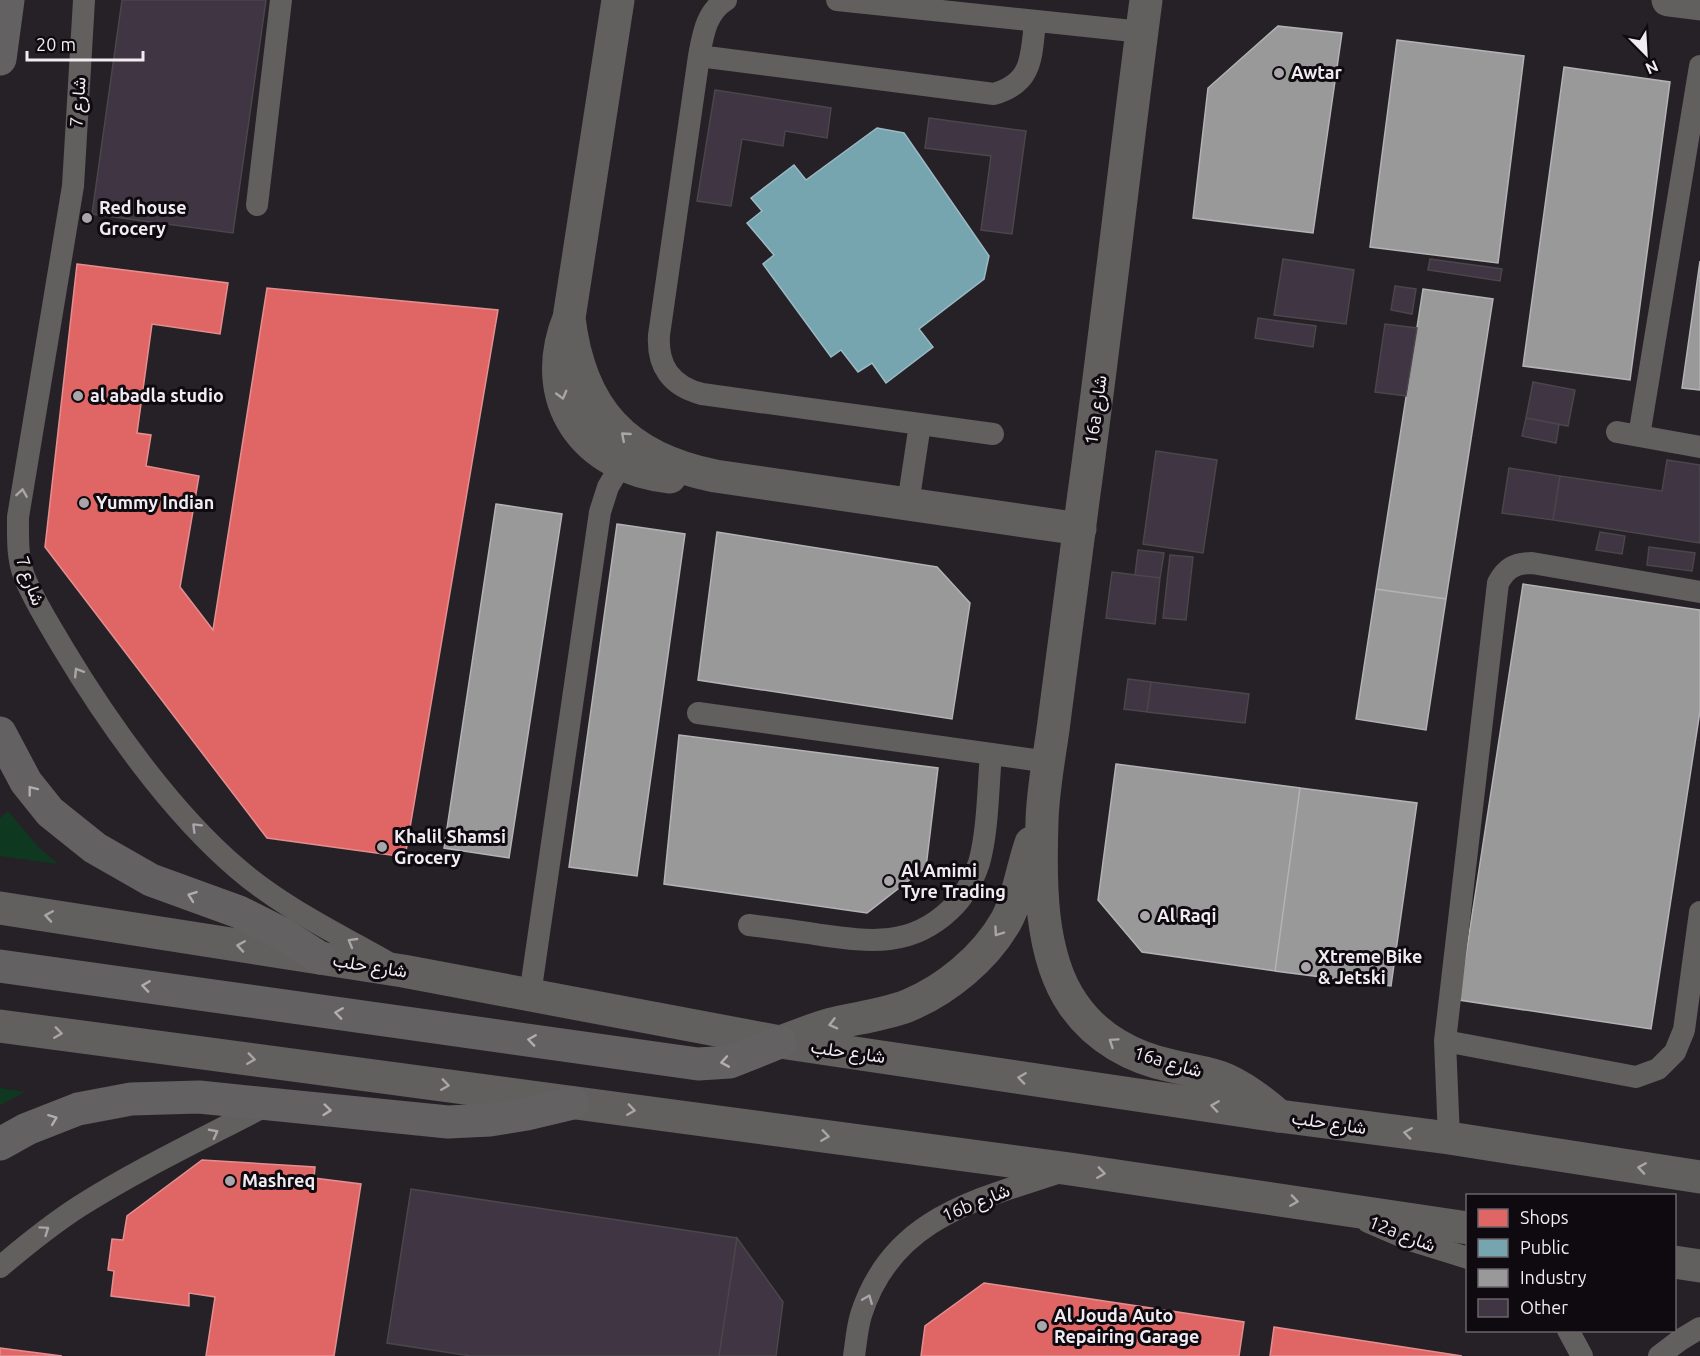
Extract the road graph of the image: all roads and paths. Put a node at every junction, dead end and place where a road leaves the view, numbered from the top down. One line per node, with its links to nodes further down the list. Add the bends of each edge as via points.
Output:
1 (8, 0): 13 (main road)
2 (84, 0): 37 (lane, شارع 7, one-way to 2, via 290,906 246,875 183,815 79,674 35,602 23,574 18,517 73,186)
3 (281, 0): 15 (lane)
4 (618, 0): 16 (street)
5 (726, 0): 12 (lane, via 711,15)
6 (837, 0): 10 (lane)
7 (1146, 0): 11 (street, 16a شارع)
8 (1668, 0): 9 (street)
9 (1700, 4)
10 (1035, 22): 11 (lane); 12 (lane, via 1026,73 1017,83 994,94)
11 (1142, 33): 25 (street, 16a شارع)
12 (699, 56): 17 (lane, via 659,335 658,348 667,372 688,390 702,394)
13 (0, 59)
14 (1700, 66): 20 (lane)
15 (257, 205)
16 (569, 318): 22 (street, one-way to 22, via 558,356 561,397 583,438); 23 (street, one-way to 16, via 665,463 622,434 590,393 579,369)
17 (920, 424): 19 (lane); 24 (lane)
18 (1617, 432): 20 (lane)
19 (993, 434)
20 (1639, 436): 21 (lane)
21 (1700, 447)
22 (621, 465): 23 (street, via 668,477); 38 (lane, via 600,512)
23 (716, 476): 24 (street)
24 (908, 504): 25 (street)
25 (1080, 529): 30 (street, 16a شارع)
26 (1700, 592): 40 (lane, via 1532,563 1521,563 1503,574 1498,583)
27 (698, 713): 29 (lane)
28 (0, 733): 35 (main road, one-way to 28, via 239,912 151,880 95,848 50,812 26,782)
29 (991, 754): 30 (lane); 34 (lane, via 978,864 960,901 940,919 917,933 892,940 865,941)
30 (1049, 762): 31 (street, 16a شارع)
31 (1041, 819): 41 (street, 16a شارع, one-way to 41, via 1006,921 960,973 908,1005 830,1024); 44 (street, 16a شارع, one-way to 31, via 1263,1101 1226,1080 1127,1052 1097,1031 1074,1005 1053,964 1045,926)
32 (0, 908): 35 (street, شارع حلب, one-way to 32)
33 (1700, 912): 40 (lane, via 1684,1030 1675,1052 1658,1069 1636,1077)
34 (748, 925)
35 (320, 958): 37 (street, شارع حلب)
36 (0, 966): 41 (main road, one-way to 36, via 730,1062 699,1064)
37 (403, 971): 38 (street, شارع حلب)
38 (530, 995): 41 (street, شارع حلب)
39 (0, 1026): 42 (street, one-way to 42)
40 (1444, 1041): 45 (lane)
41 (780, 1042): 44 (street, شارع حلب, one-way to 41)
42 (573, 1103): 43 (main road, one-way to 42, via 448,1122 490,1120); 47 (street, one-way to 47)
43 (269, 1104): 46 (main road, one-way to 43, via 78,1109 131,1099 199,1097); 54 (lane, one-way to 43, via 80,1206)
44 (1279, 1116): 45 (street, شارع حلب, one-way to 44)
45 (1449, 1138): 48 (street, شارع حلب, one-way to 45)
46 (0, 1144)
47 (1070, 1168): 49 (street, one-way to 49); 57 (lane, 16b شارع, one-way to 47, via 861,1317 872,1288 911,1238 964,1205)
48 (1700, 1177)
49 (1337, 1208): 50 (street); 51 (lane, 12a شارع, via 1410,1240)
50 (1466, 1228)
51 (1466, 1258)
52 (1676, 1262): 53 (street)
53 (1700, 1266)
54 (0, 1267)
55 (1700, 1328): 59 (lane)
56 (1569, 1332): 58 (lane)
57 (854, 1356)
58 (1582, 1356)
59 (1659, 1356)

